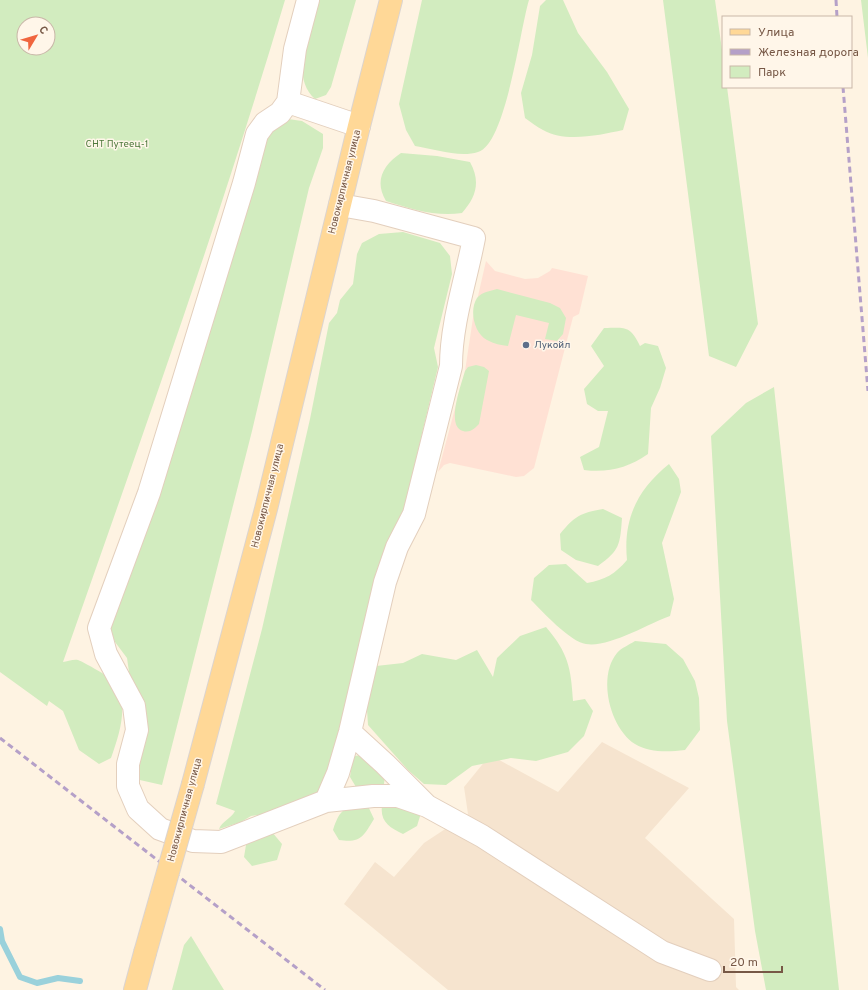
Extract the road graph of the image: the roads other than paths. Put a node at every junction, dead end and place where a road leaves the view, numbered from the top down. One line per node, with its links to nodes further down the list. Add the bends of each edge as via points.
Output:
1 (308, 0): 3 (street, via 295,48)
2 (391, 0): 4 (main road, Новокирпичная улица)
3 (288, 102): 4 (street); 7 (street, via 257,134 149,493 99,628 106,654 134,706 137,730 128,764 128,786 138,809 160,829 193,841 221,842)
4 (359, 126): 5 (main road, Новокирпичная улица)
5 (340, 205): 6 (street, via 374,211 474,238 451,344 451,366 414,514 397,547 385,582); 10 (main road, Новокирпичная улица, bridge, via 266,509)
6 (350, 732): 7 (street); 8 (street)
7 (326, 802): 8 (street, via 373,796 398,796)
8 (427, 806): 9 (street, via 482,836 662,952)
9 (710, 970)
10 (135, 990)

